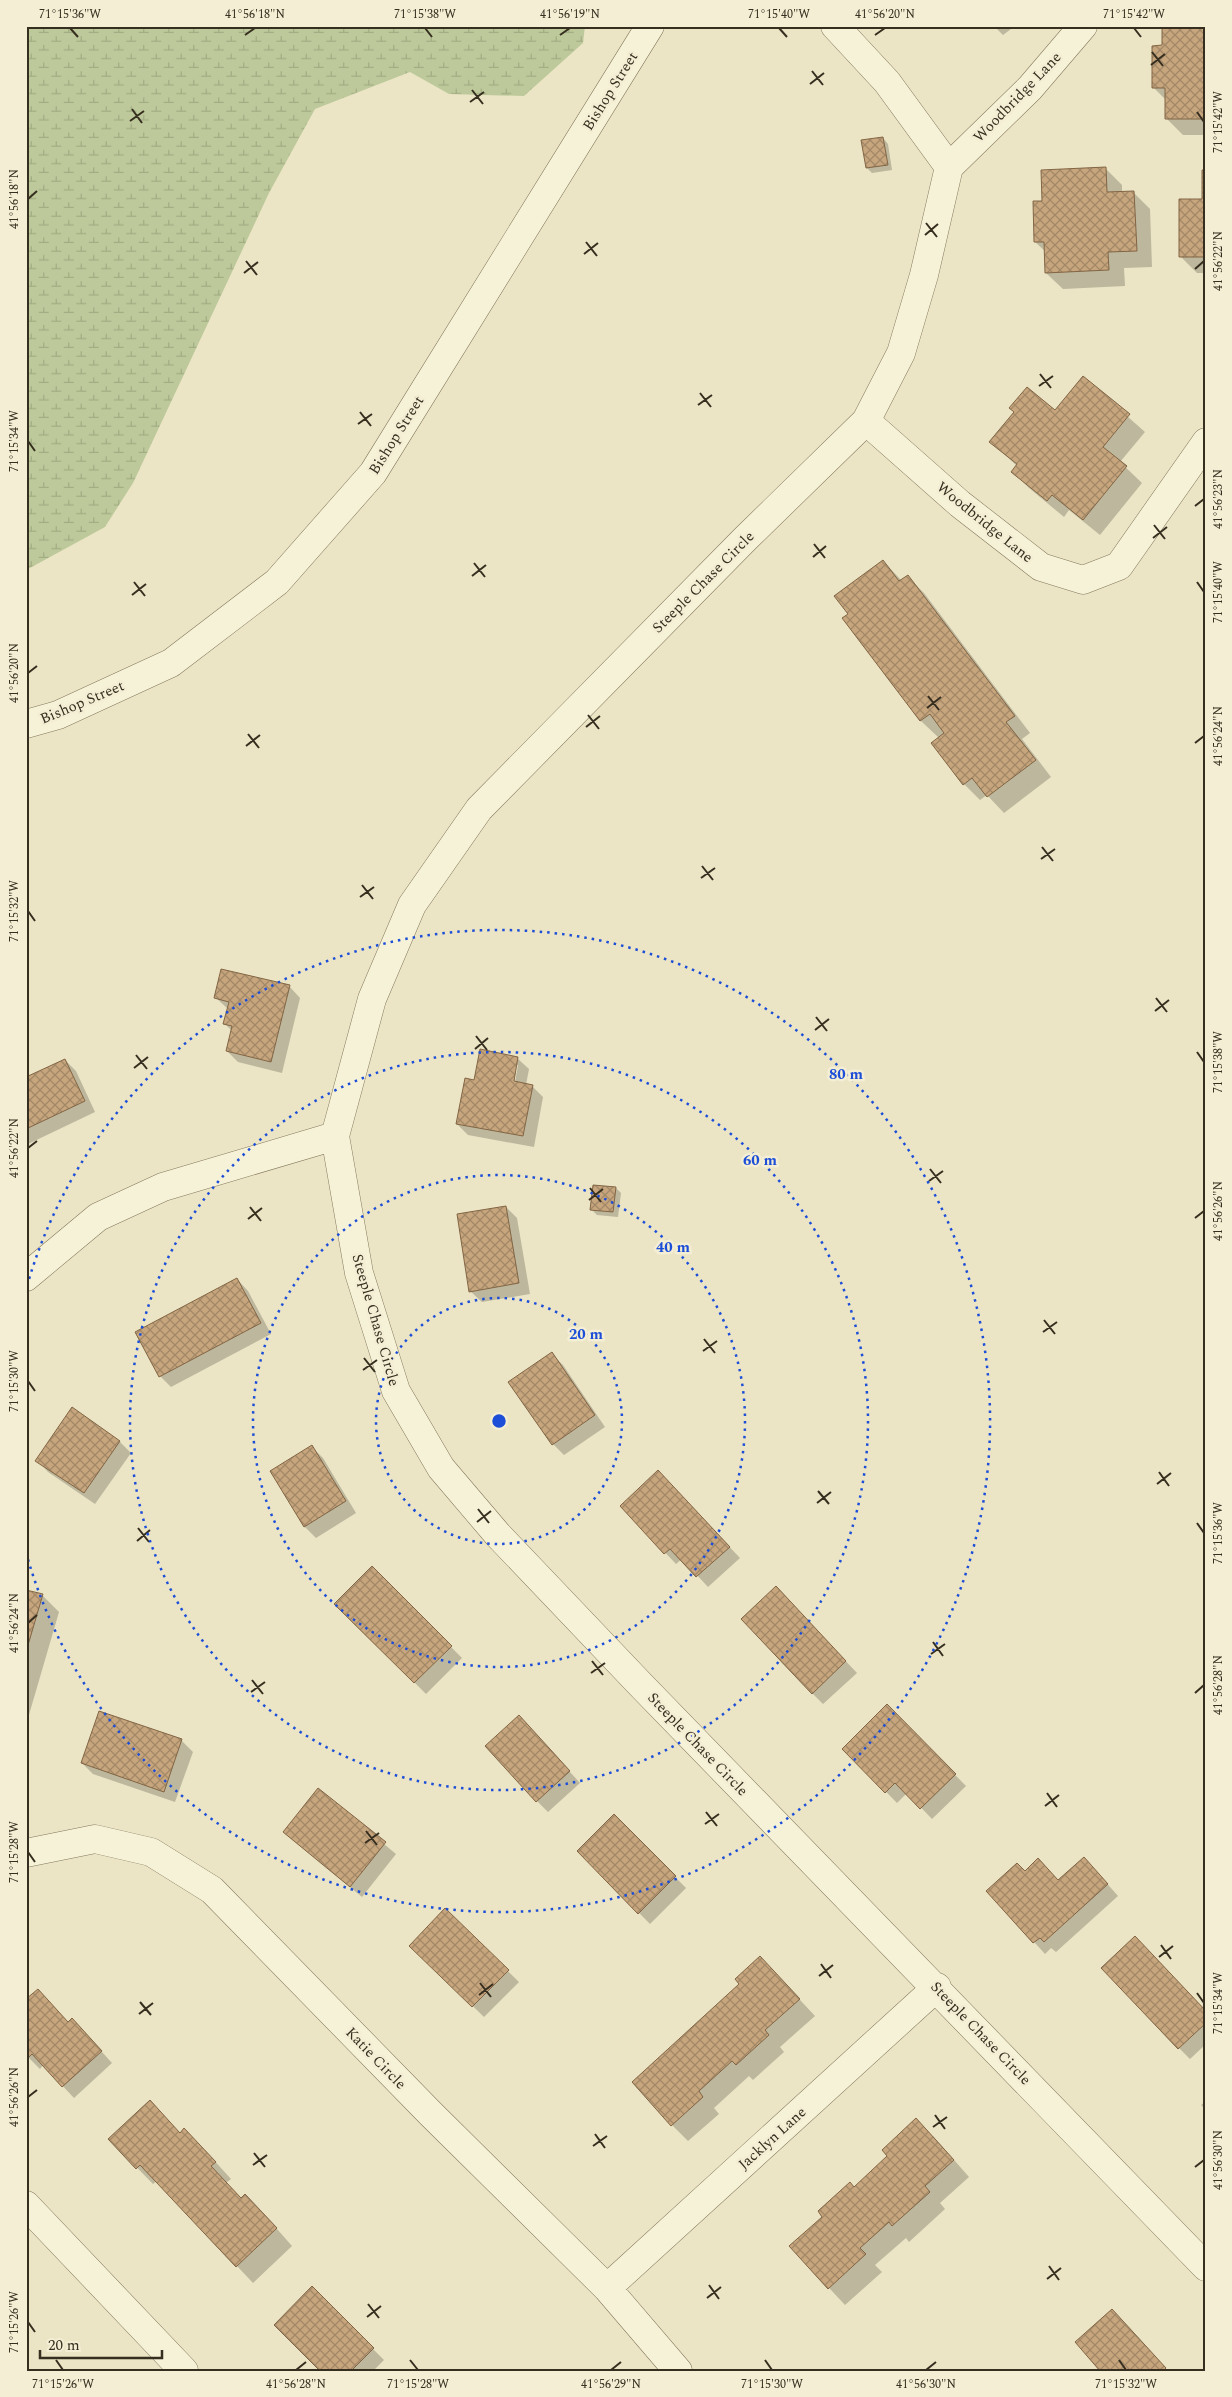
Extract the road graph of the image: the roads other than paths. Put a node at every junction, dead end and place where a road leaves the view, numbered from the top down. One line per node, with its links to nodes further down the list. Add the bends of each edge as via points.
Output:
1 (650, 26): 7 (street, Bishop Street, via 372,473 277,582 171,663 58,715)
2 (835, 26): 4 (street, via 887,82)
3 (1084, 26): 4 (street, Woodbridge Lane, via 1030,88)
4 (949, 167): 5 (street, Steeple Chase Circle, via 924,274 901,353)
5 (866, 421): 6 (street, Woodbridge Lane, via 960,504 1041,567 1082,580 1119,566); 8 (street, Steeple Chase Circle, via 478,809 412,905 372,999)
6 (1206, 442)
7 (26, 724)
8 (336, 1136): 9 (street, via 163,1187 98,1217); 11 (street, Steeple Chase Circle, via 359,1273 396,1391 442,1468 518,1556)
9 (26, 1277)
10 (26, 1853): 14 (street, Katie Circle, via 95,1839 151,1852 212,1890)
11 (936, 1987): 13 (street, Steeple Chase Circle); 14 (street, Jacklyn Lane)
12 (26, 2205): 15 (street)
13 (1206, 2267)
14 (607, 2288): 16 (street, Katie Circle)
15 (184, 2371)
16 (678, 2371)

